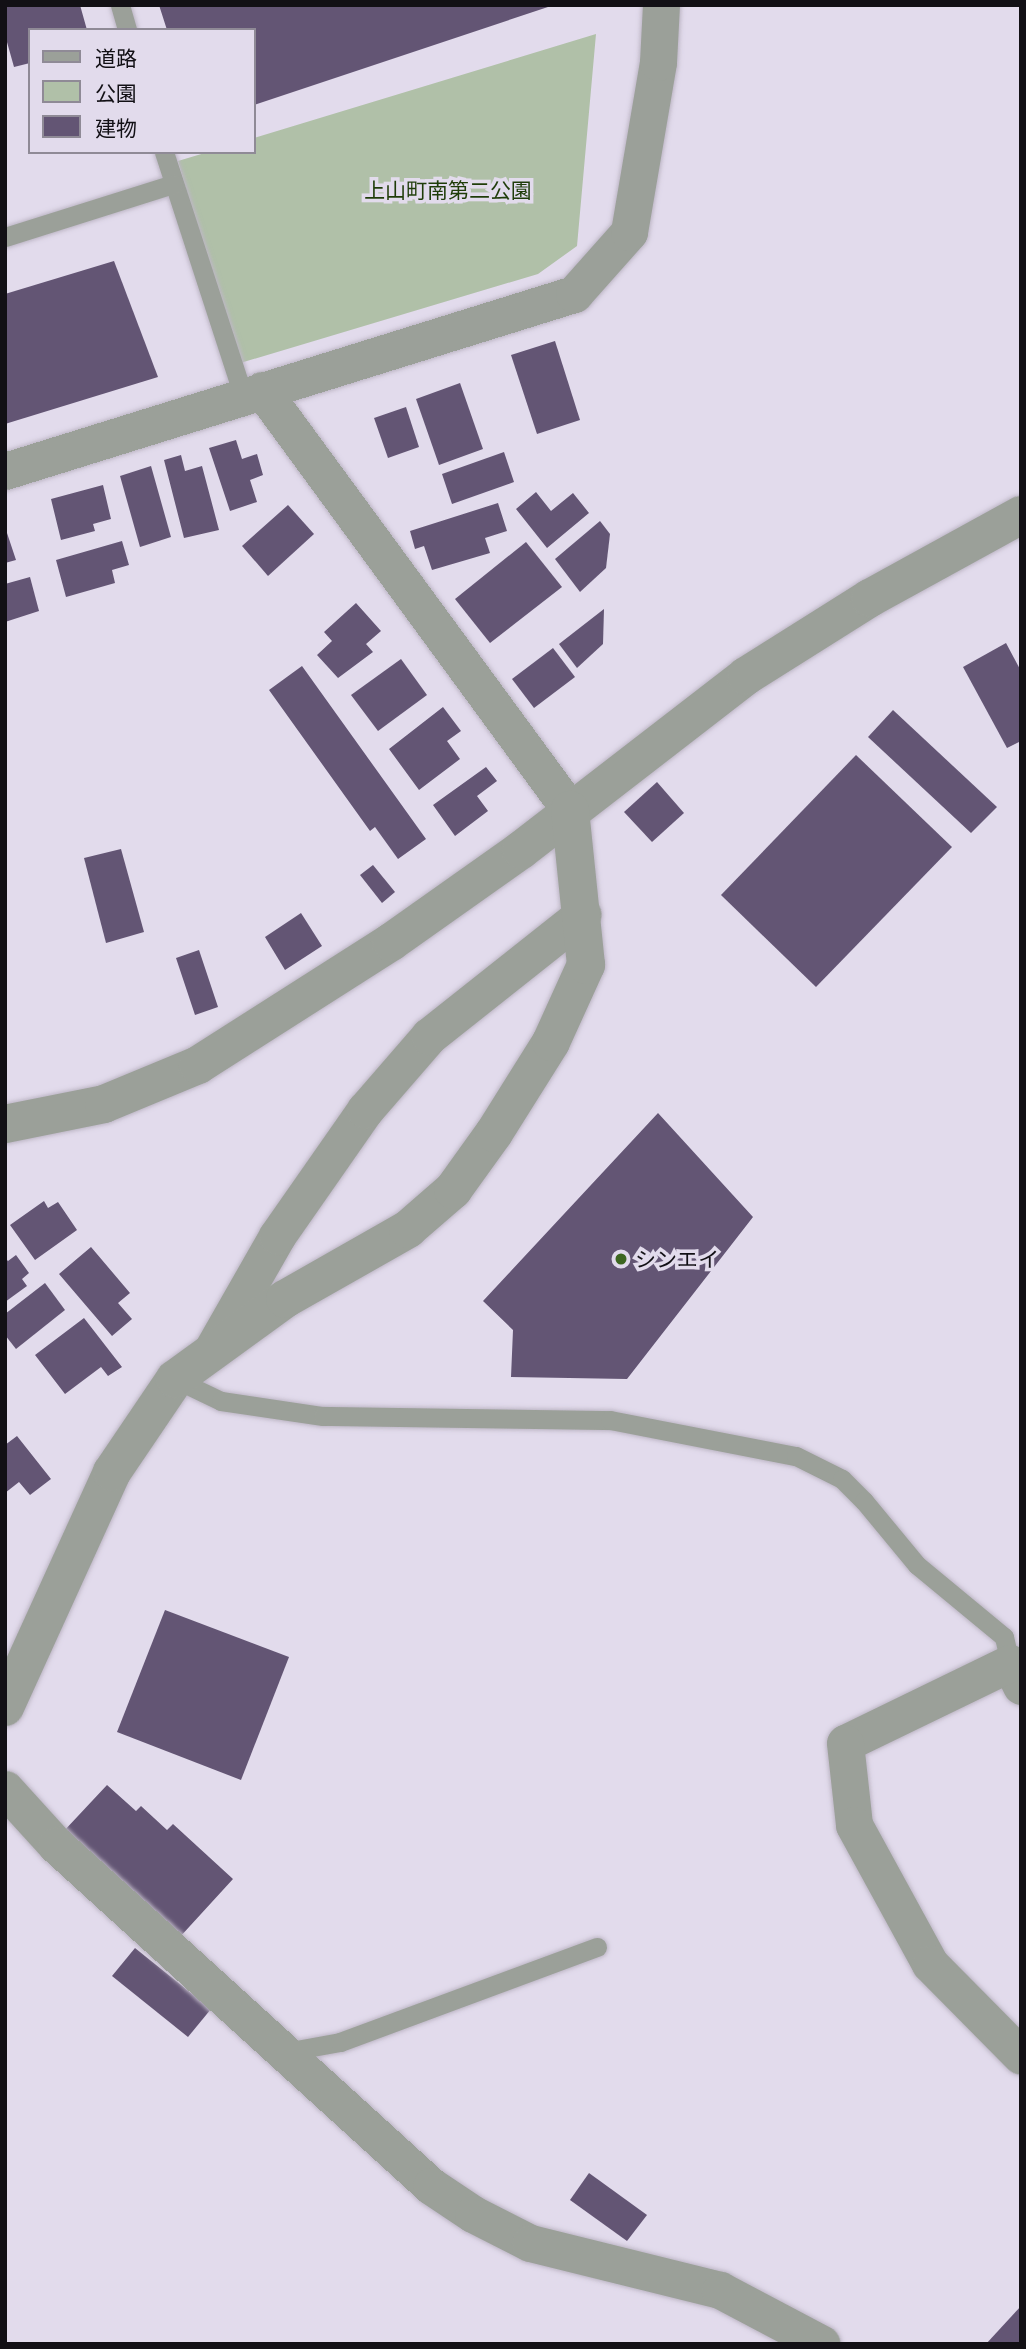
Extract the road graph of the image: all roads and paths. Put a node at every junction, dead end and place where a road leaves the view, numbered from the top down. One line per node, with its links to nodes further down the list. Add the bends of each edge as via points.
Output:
1 (120, 5): 3 (lane)
2 (661, 5): 7 (street, via 658,62 629,232 573,294)
3 (126, 28)
4 (165, 154): 5 (lane)
5 (173, 184): 6 (lane); 7 (lane)
6 (5, 237)
7 (253, 392): 8 (street); 10 (street)
8 (5, 471)
9 (1021, 515): 10 (street, via 870,598 746,676)
10 (570, 810): 11 (street); 12 (street, via 391,942 198,1065 104,1104)
11 (583, 914): 13 (street, via 429,1036 365,1110 277,1236); 13 (street, via 586,965 551,1042 453,1190 408,1229 285,1299)
12 (5, 1124)
13 (212, 1350): 14 (street)
14 (175, 1378): 15 (lane, via 221,1401 323,1416 610,1420 796,1455 842,1479 917,1565 1004,1637); 16 (street, via 112,1472)
15 (1016, 1674): 20 (street, via 845,1743 854,1825 930,1964)
16 (5, 1707)
17 (5, 1789): 19 (street, via 56,1845)
18 (597, 1947): 19 (lane, via 340,2042)
19 (285, 2052): 21 (street, via 431,2186 473,2214 530,2243 720,2291)
20 (1021, 2056)
21 (822, 2344)

